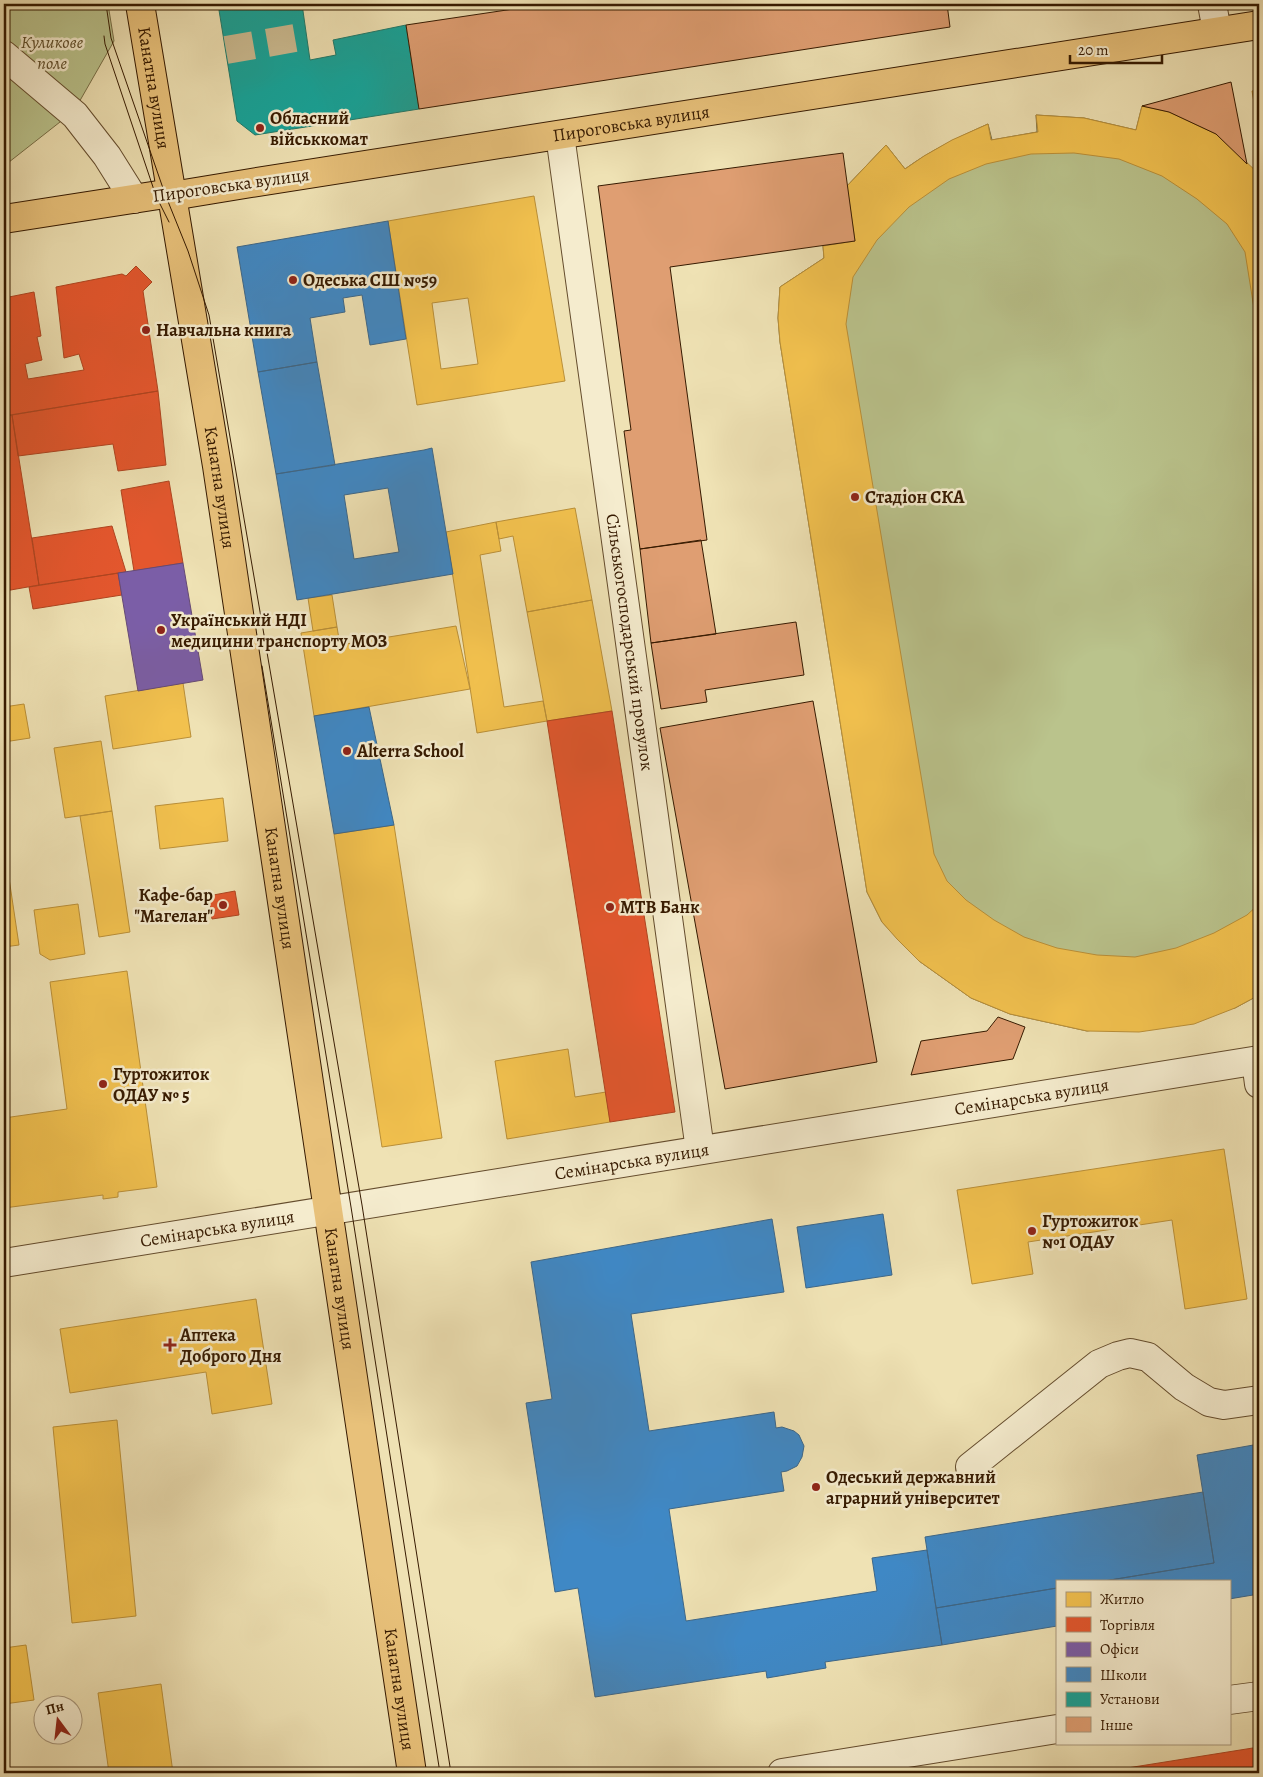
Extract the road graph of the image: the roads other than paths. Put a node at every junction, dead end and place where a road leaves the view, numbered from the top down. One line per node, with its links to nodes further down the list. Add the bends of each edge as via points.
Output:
1 (140, 4): 7 (main road, Канатна вулиця)
2 (1212, 4): 4 (street)
3 (1259, 24): 4 (main road, Пироговська вулиця)
4 (1217, 31): 6 (main road, Пироговська вулиця)
5 (4, 55): 8 (street, via 76,115)
6 (560, 134): 7 (main road, Пироговська вулиця); 11 (street, Сільськогосподарський провулок)
7 (172, 196): 8 (main road, Пироговська вулиця, via 165,194); 12 (main road, Канатна вулиця, via 217,466)
8 (134, 199): 9 (main road, Пироговська вулиця)
9 (4, 219)
10 (1258, 1068): 11 (street, Семінарська вулиця)
11 (700, 1150): 12 (street, Семінарська вулиця)
12 (328, 1210): 13 (street, Семінарська вулиця); 19 (main road, Канатна вулиця)
13 (4, 1263)
14 (1259, 1400): 15 (street, via 1224,1405 1209,1402 1184,1387 1148,1357 1130,1353 1100,1364)
15 (970, 1467)
16 (1259, 1696): 17 (street)
17 (1230, 1700)
18 (1056, 1728): 20 (street)
19 (412, 1773)
20 (782, 1773)

